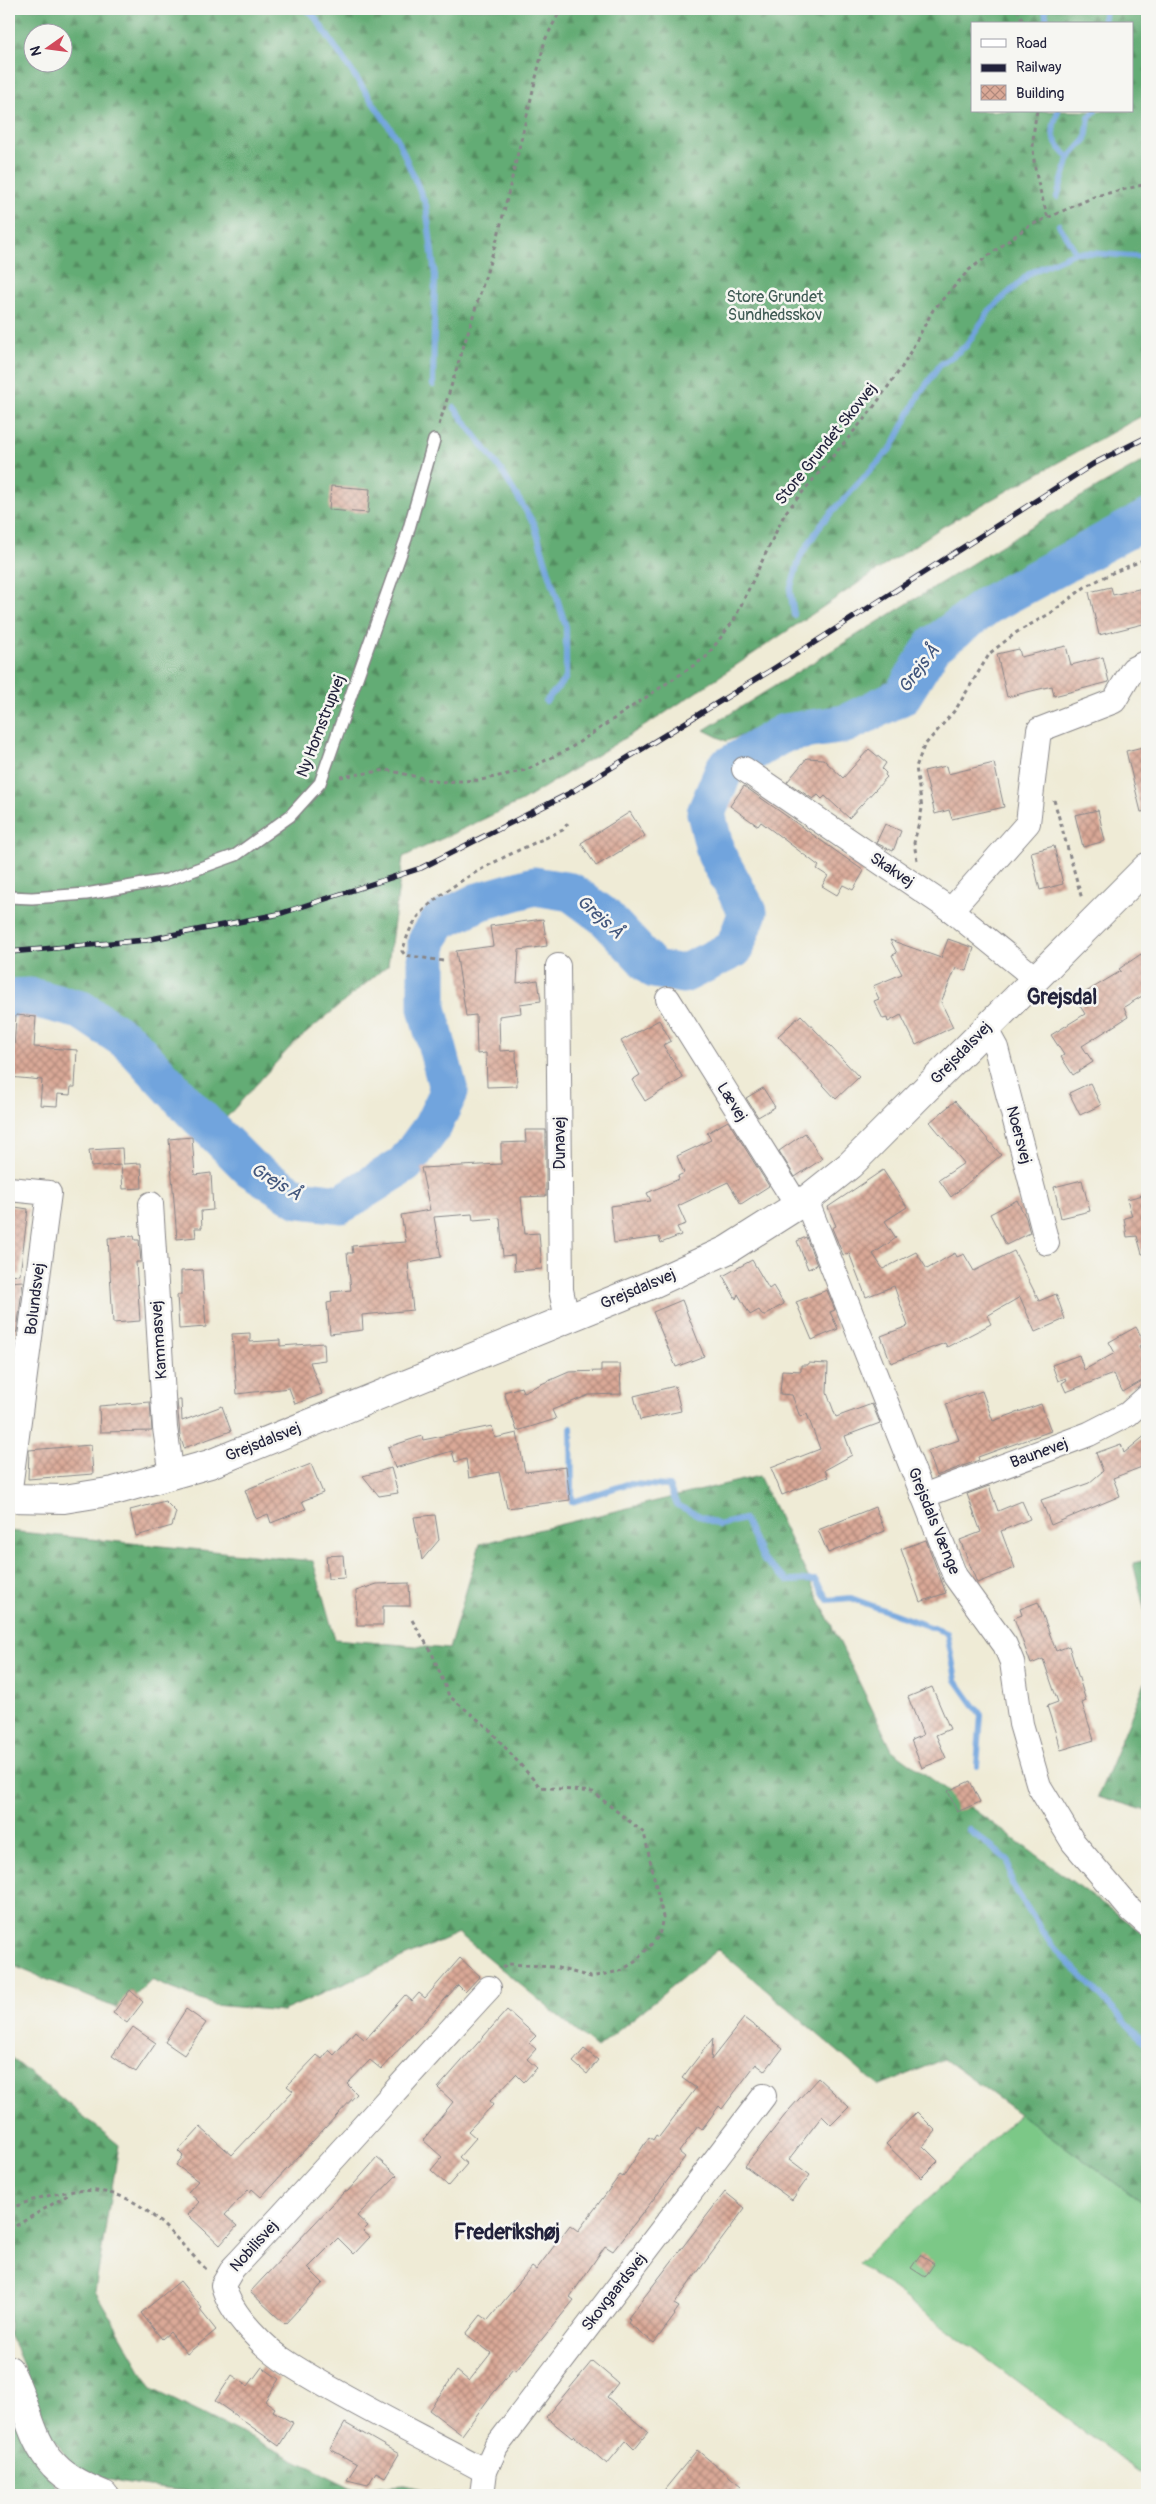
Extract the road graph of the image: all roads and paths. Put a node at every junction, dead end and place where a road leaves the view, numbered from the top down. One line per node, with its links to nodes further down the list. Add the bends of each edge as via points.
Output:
1 (561, 9): 7 (path, via 545,40 498,236)
2 (1017, 9): 3 (path)
3 (1023, 22)
4 (1037, 112): 6 (path, via 1032,134 1033,168)
5 (1147, 184): 6 (path, Store Grundet Skovvej, via 1096,196)
6 (1048, 218): 11 (path, Store Grundet Skovvej, via 1027,227 968,270 933,310 902,367 870,412 785,513 734,620 706,657 569,750 526,770 481,780 439,782 387,770 348,774)
7 (434, 440): 11 (lane, Ny Hornstrupvej, via 406,539)
8 (1147, 555): 15 (path, via 1085,587 990,654 956,709 924,746 916,767 922,809 914,843)
9 (1147, 662): 12 (street, via 1133,669 1114,701 1039,730)
10 (744, 768): 15 (street, Skakvej)
11 (320, 783): 16 (lane, Ny Hornstrupvej, via 290,816 236,855 167,880 86,894)
12 (1033, 783): 17 (street, via 1028,823); 18 (path, via 1052,794)
13 (568, 823): 19 (path, via 563,830 459,882 414,922 402,951 405,955)
14 (1147, 867): 18 (street, Grejsdalsvej)
15 (922, 890): 17 (street, Skakvej)
16 (9, 897)
17 (951, 910): 21 (street, Skakvej)
18 (1090, 924): 21 (street, Grejsdalsvej)
19 (443, 961)
20 (558, 966): 28 (street, Dunavej, via 561,1290)
21 (1035, 978): 23 (street, Grejsdalsvej)
22 (668, 999): 25 (street, Lævej)
23 (985, 1028): 25 (street, Grejsdalsvej, via 850,1165); 27 (street, Noersvej, via 996,1048)
24 (9, 1189): 32 (street, Bolundsvej, via 49,1192)
25 (801, 1202): 28 (street, Grejsdalsvej, via 727,1250); 31 (street, Grejsdals Vænge)
26 (151, 1204): 30 (street, Kammasvej, via 165,1428)
27 (1047, 1244)
28 (567, 1319): 30 (street, Grejsdalsvej, via 210,1464)
29 (1147, 1397): 31 (street, Baunevej, via 1128,1414 1089,1434)
30 (172, 1476): 32 (street, Grejsdalsvej, via 114,1491 64,1499)
31 (923, 1496): 34 (street, Grejsdals Vænge, via 955,1576 1006,1645 1012,1662 1021,1724 1039,1786 1073,1842 1130,1910)
32 (9, 1497)
33 (412, 1620): 35 (path, via 432,1653 449,1696 487,1727 540,1787 593,1792 644,1833 663,1917 659,1936 635,1962 620,1971 591,1977 554,1967 508,1964 494,1973)
34 (1147, 1924)
35 (489, 1988): 40 (street, Nobilisvej, via 233,2268)
36 (764, 2096): 42 (street, Skovgaardsvej, via 496,2447)
37 (73, 2192): 38 (path, via 30,2200); 39 (path); 40 (path, via 93,2189 117,2194 144,2208)
38 (9, 2209)
39 (9, 2230)
40 (223, 2286): 42 (street, Nobilisvej, via 230,2302 252,2332 290,2365)
41 (9, 2370): 43 (street, via 38,2441 53,2464 74,2482)
42 (485, 2471): 44 (street, Skovgaardsvej)
43 (104, 2495)
44 (482, 2495)

